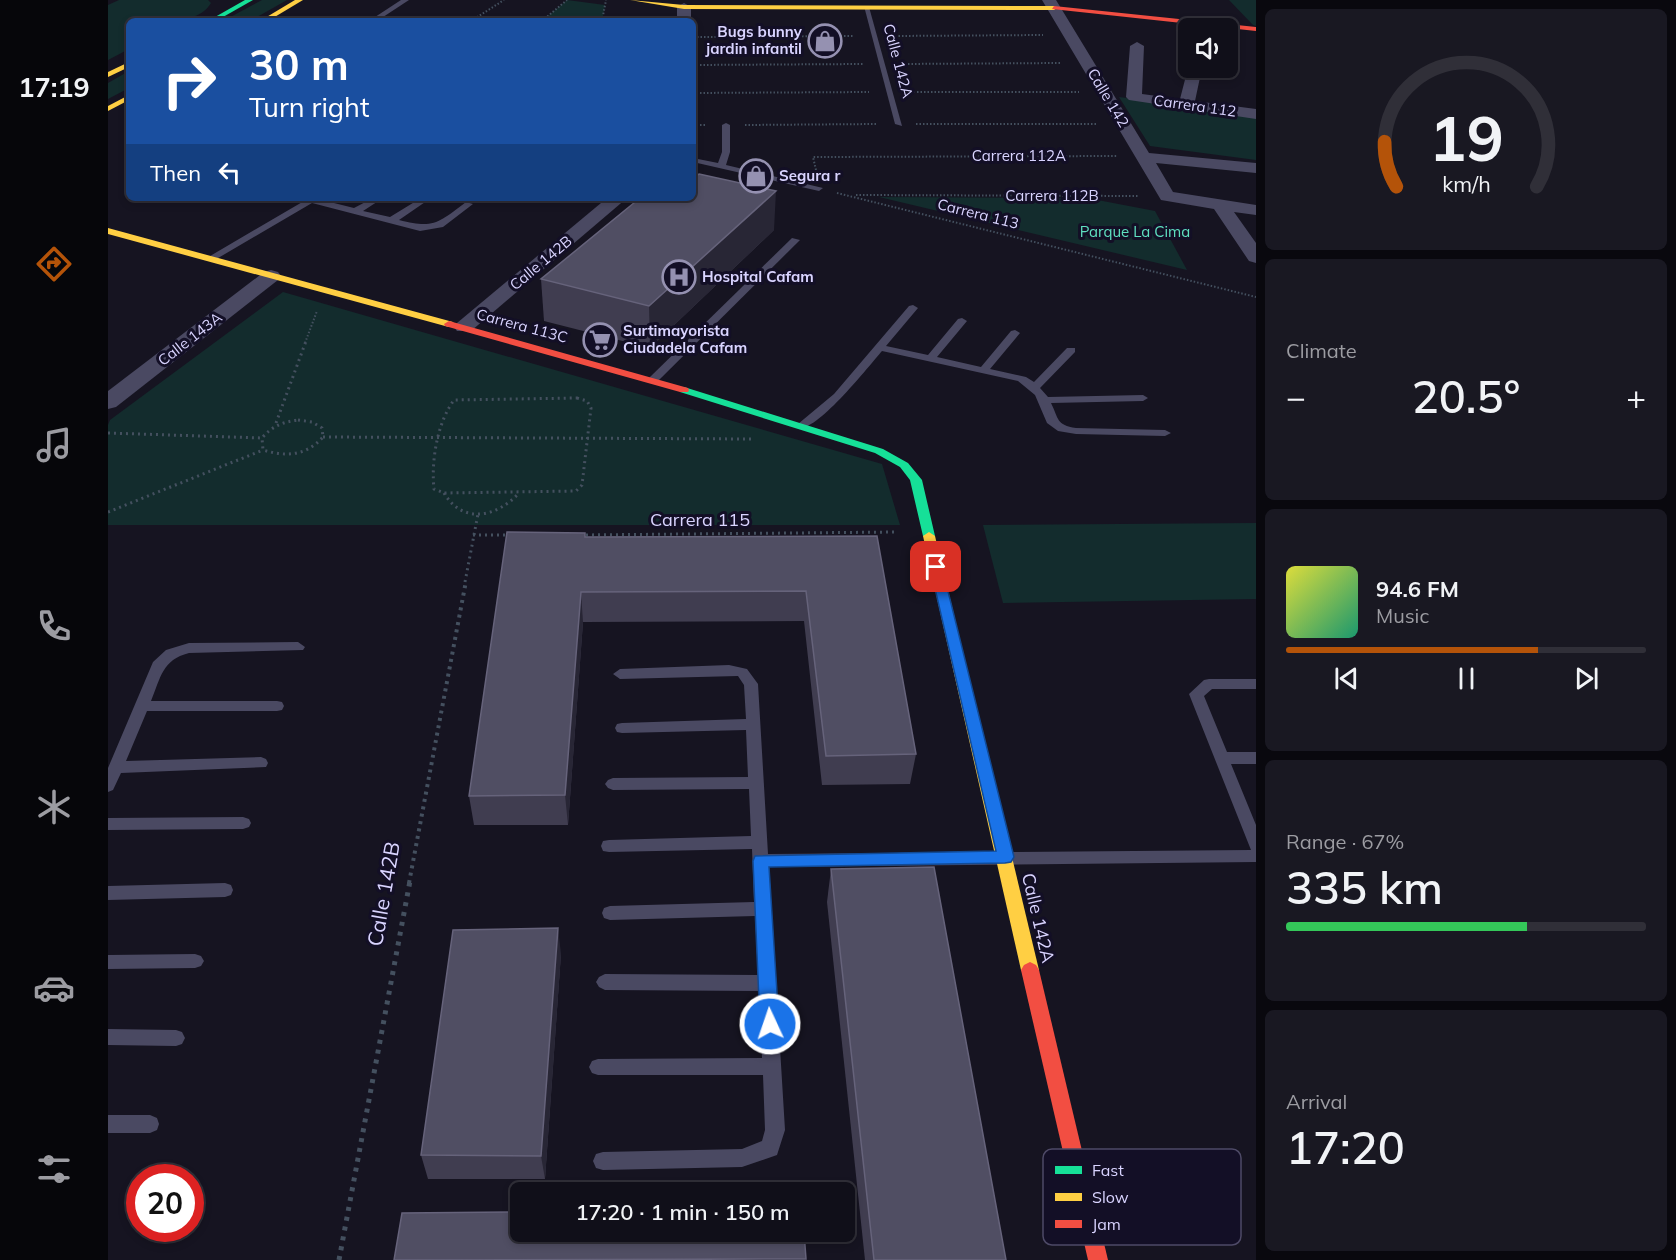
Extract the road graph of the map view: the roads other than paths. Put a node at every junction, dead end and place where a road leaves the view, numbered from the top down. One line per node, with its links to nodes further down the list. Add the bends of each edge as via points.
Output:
1 (250, 0): 5 (street)
2 (300, 0): 11 (street)
3 (406, 0): 12 (lane)
4 (633, 0): 8 (street)
5 (233, 4): 10 (street)
6 (912, 4): 7 (street); 9 (street)
7 (1051, 4): 14 (street); 25 (street, Calle 142)
8 (684, 6): 9 (street); 13 (street)
9 (866, 7): 23 (lane, Calle 142A)
10 (215, 18)
11 (268, 18)
12 (377, 18)
13 (684, 18)
14 (1256, 28)
15 (1137, 46): 20 (street, Carrera 112, via 1134,97)
16 (126, 66): 17 (street)
17 (108, 75)
18 (1193, 78): 20 (street)
19 (126, 99): 21 (street)
20 (1186, 105): 22 (street, Carrera 112)
21 (108, 109)
22 (1256, 114)
23 (899, 124)
24 (726, 125): 27 (lane)
25 (1143, 157): 28 (street); 36 (street, Calle 142, via 1167,196)
26 (696, 160): 27 (lane)
27 (722, 165): 29 (lane)
28 (1256, 168)
29 (819, 188)
30 (305, 201): 43 (lane)
31 (328, 201): 38 (lane)
32 (374, 201): 38 (lane)
33 (422, 201): 39 (lane)
34 (614, 201): 47 (street, Calle 142B)
35 (469, 204): 39 (lane, via 431,228)
36 (1220, 204): 37 (street); 42 (street)
37 (1256, 210)
38 (356, 212): 39 (lane)
39 (392, 220)
40 (108, 231): 43 (street, Carrera 113C)
41 (795, 240): 53 (lane)
42 (1256, 257)
43 (210, 258): 44 (street, Carrera 113C)
44 (271, 276): 47 (street, Carrera 113C); 57 (street, Calle 143A)
45 (913, 308): 49 (lane)
46 (962, 321): 51 (lane)
47 (464, 327): 53 (street, Carrera 113C)
48 (1015, 333): 52 (lane)
49 (880, 348): 51 (lane); 58 (lane, via 838,396)
50 (1071, 350): 54 (lane)
51 (930, 359): 52 (lane)
52 (983, 371): 54 (lane, via 1022,379)
53 (653, 380): 58 (street, Carrera 113C)
54 (1035, 387): 56 (lane)
55 (1143, 398): 56 (lane)
56 (1047, 400): 59 (lane, via 1053,423 1062,429)
57 (108, 402)
58 (802, 426): 60 (street, Carrera 113C, via 879,451 904,465)
59 (1165, 433)
60 (916, 480): 82 (street, Calle 142A)
61 (298, 647): 64 (lane, via 189,648 171,653 160,662)
62 (620, 674): 66 (lane, via 742,672 751,684)
63 (1256, 684): 68 (lane, via 1209,684 1196,694)
64 (142, 706): 65 (lane); 71 (lane)
65 (278, 706)
66 (753, 724): 67 (lane); 72 (lane)
67 (622, 728)
68 (1222, 758): 69 (lane); 75 (lane)
69 (1256, 758)
70 (261, 763): 71 (lane)
71 (116, 767): 74 (lane)
72 (756, 783): 73 (lane); 78 (lane)
73 (613, 784)
74 (108, 786)
75 (1250, 815): 79 (lane)
76 (243, 823): 77 (lane)
77 (108, 824)
78 (759, 842): 80 (lane); 83 (lane)
79 (1256, 845)
80 (609, 846)
81 (1256, 855): 82 (lane)
82 (1005, 857): 83 (lane); 98 (street, Calle 142A)
83 (761, 861): 86 (lane)
84 (225, 890): 85 (lane)
85 (108, 893)
86 (763, 909): 87 (lane); 91 (lane)
87 (610, 913)
88 (195, 961): 89 (lane)
89 (108, 962)
90 (605, 982): 91 (lane)
91 (767, 983): 94 (lane)
92 (108, 1037): 93 (lane)
93 (176, 1038)
94 (772, 1066): 95 (lane); 99 (lane, via 775,1130 770,1148 742,1158)
95 (598, 1067)
96 (108, 1124): 97 (lane)
97 (150, 1124)
98 (1072, 1149)
99 (603, 1161)
100 (1095, 1245): 101 (street, Calle 142A)
101 (1098, 1260)

